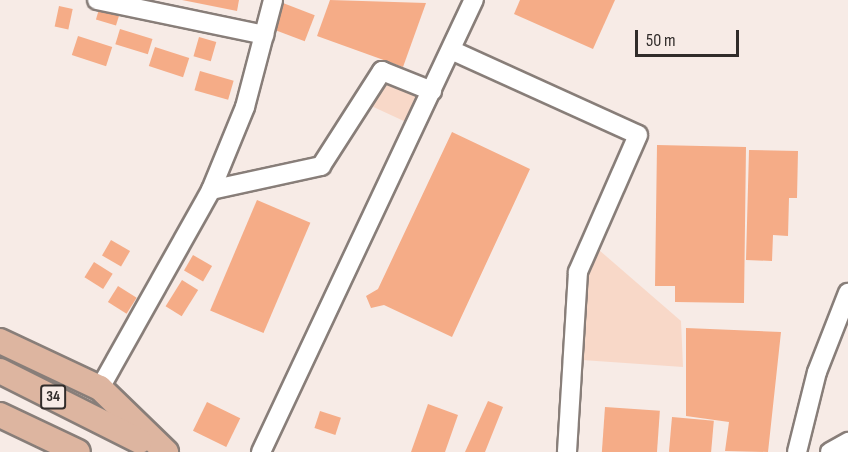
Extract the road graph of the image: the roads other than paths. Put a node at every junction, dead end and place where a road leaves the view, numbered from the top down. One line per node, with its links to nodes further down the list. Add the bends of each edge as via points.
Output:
1 (97, 0): 4 (street)
2 (273, 0): 4 (street)
3 (474, 0): 5 (street)
4 (264, 35): 7 (street, via 245,107)
5 (451, 50): 6 (street); 20 (street, via 638,135 578,272)
6 (432, 91): 7 (street, via 382,71 321,166); 19 (street)
7 (211, 190): 12 (street)
8 (848, 293): 9 (street)
9 (842, 322): 15 (street)
10 (0, 341): 12 (main road)
11 (0, 371): 17 (main road, 34)
12 (100, 388): 18 (main road)
13 (0, 415): 16 (main road)
14 (848, 442): 21 (street)
15 (801, 451)
16 (78, 452)
17 (160, 452)
18 (166, 452)
19 (261, 452)
20 (567, 452)
21 (830, 452)

